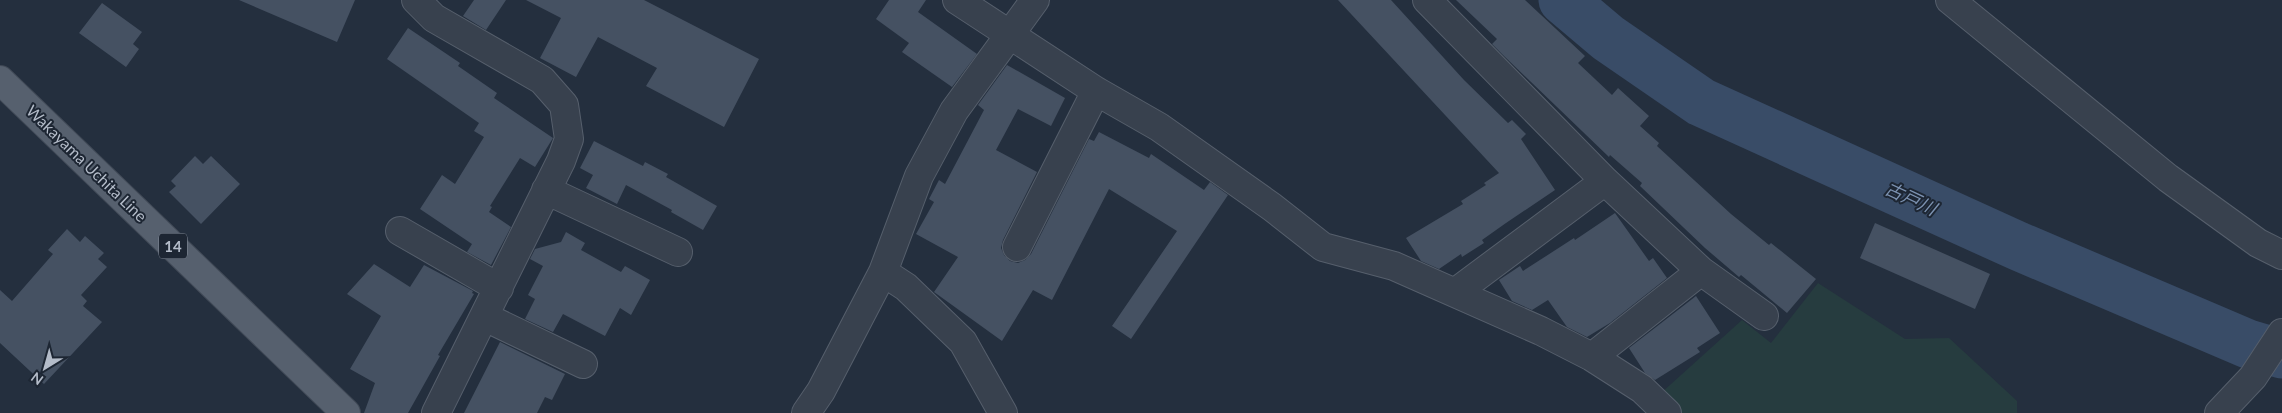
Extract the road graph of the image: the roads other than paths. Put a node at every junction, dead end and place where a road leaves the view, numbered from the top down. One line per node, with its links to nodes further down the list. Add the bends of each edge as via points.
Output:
1 (416, 0): 10 (street, via 434,18 542,80 564,105 569,139)
2 (957, 0): 6 (street)
3 (1035, 0): 6 (street)
4 (1426, 0): 9 (street)
5 (1950, 0): 14 (street, via 2168,178 2258,243)
6 (1008, 34): 8 (street); 15 (street, via 954,111 919,176)
7 (0, 80): 24 (main road, Wakayama Uchita Line / 14)
8 (1096, 92): 12 (street); 18 (street, via 1159,127 1272,206 1322,247 1394,266)
9 (1605, 181): 16 (street); 18 (street)
10 (546, 190): 13 (street); 17 (street)
11 (400, 232): 17 (street)
12 (1018, 247)
13 (678, 252)
14 (2282, 255)
15 (883, 272): 26 (street, via 821,392); 27 (street, via 906,287 963,342)
16 (1701, 272): 19 (street); 22 (street)
17 (499, 288): 20 (street)
18 (1456, 292): 22 (street)
19 (1764, 316)
20 (485, 317): 23 (street); 25 (street)
21 (2282, 333): 29 (street, via 2254,377)
22 (1592, 357): 28 (street, via 1642,390)
23 (583, 364)
24 (346, 413)
25 (436, 413)
26 (806, 413)
27 (1003, 413)
28 (1667, 413)
29 (2219, 413)

